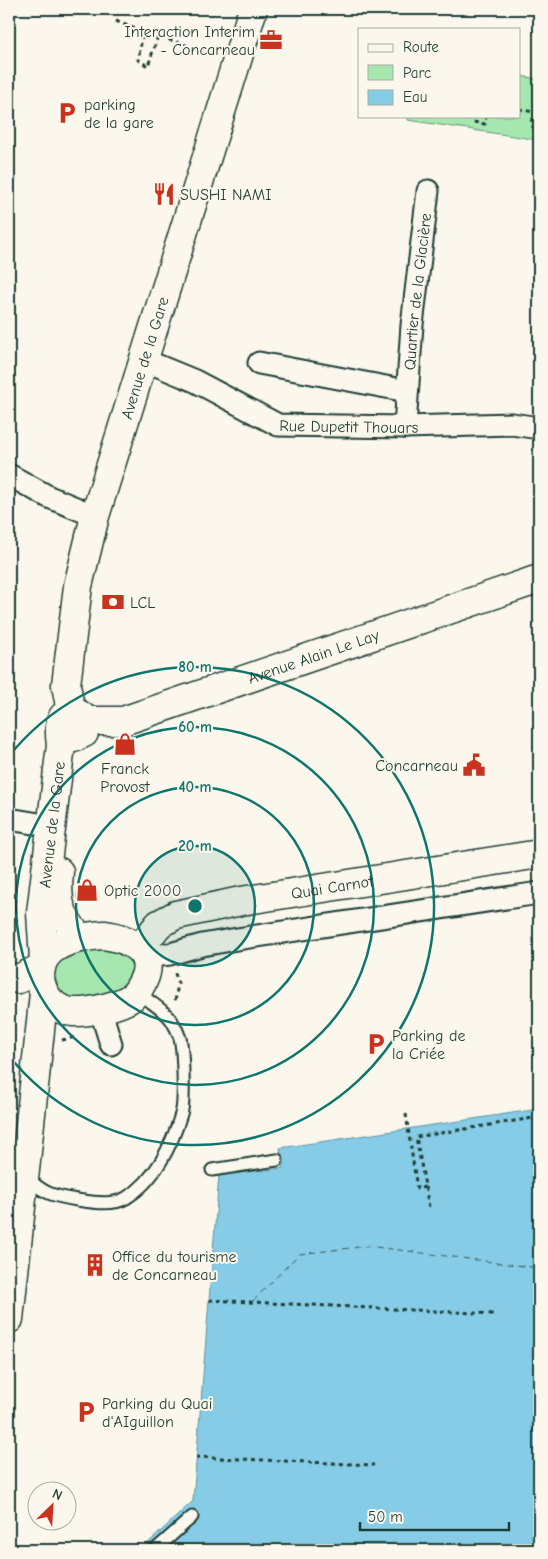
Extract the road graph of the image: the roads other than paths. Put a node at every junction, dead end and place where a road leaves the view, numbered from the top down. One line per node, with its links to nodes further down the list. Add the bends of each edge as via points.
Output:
1 (253, 9): 3 (main road, Avenue de la Gare)
2 (428, 191): 5 (street, Quartier de la Glacière)
3 (144, 360): 6 (street, Rue Dupetit Thouars, via 195,380 278,425); 9 (main road, Avenue de la Gare)
4 (259, 364): 5 (street, Quartier de la Glacière)
5 (407, 392): 6 (street, Quartier de la Glacière)
6 (405, 427): 7 (street, Rue Dupetit Thouars, via 512,424)
7 (539, 428)
8 (9, 474): 9 (street, via 49,497)
9 (94, 516): 11 (main road, Avenue de la Gare, via 78,586 66,685)
10 (539, 579): 11 (main road, Avenue Alain Le Lay, via 123,721)
11 (74, 724): 13 (main road, Avenue de la Gare, via 60,745); 16 (main road, Avenue de la Gare, via 57,894)
12 (9, 819): 13 (street)
13 (51, 826): 18 (main road, Avenue de la Gare, via 40,922)
14 (539, 854): 17 (main road, Quai Carnot, via 241,901 176,915 159,924)
15 (539, 893): 17 (street, via 237,939 170,954)
16 (73, 930): 17 (main road, via 93,936 118,937); 18 (main road, via 65,943 53,950)
17 (142, 953): 20 (main road, via 146,968)
18 (43, 973): 19 (main road, via 18,979); 22 (main road, via 50,1000); 24 (main road, Avenue de la Gare)
19 (10, 985)
20 (137, 992): 21 (main road, via 131,998); 27 (lane, via 172,1018 180,1039 182,1112 154,1173 125,1199 112,1203 50,1195)
21 (100, 1008): 22 (main road, via 87,1012); 23 (street)
22 (68, 1011): 24 (main road)
23 (111, 1044)
24 (38, 1051): 27 (main road, Avenue de la Gare)
25 (277, 1160): 26 (lane)
26 (212, 1170)
27 (19, 1178): 28 (main road, Avenue de la Gare)
28 (9, 1319)
29 (192, 1517): 30 (lane)
30 (155, 1550)

